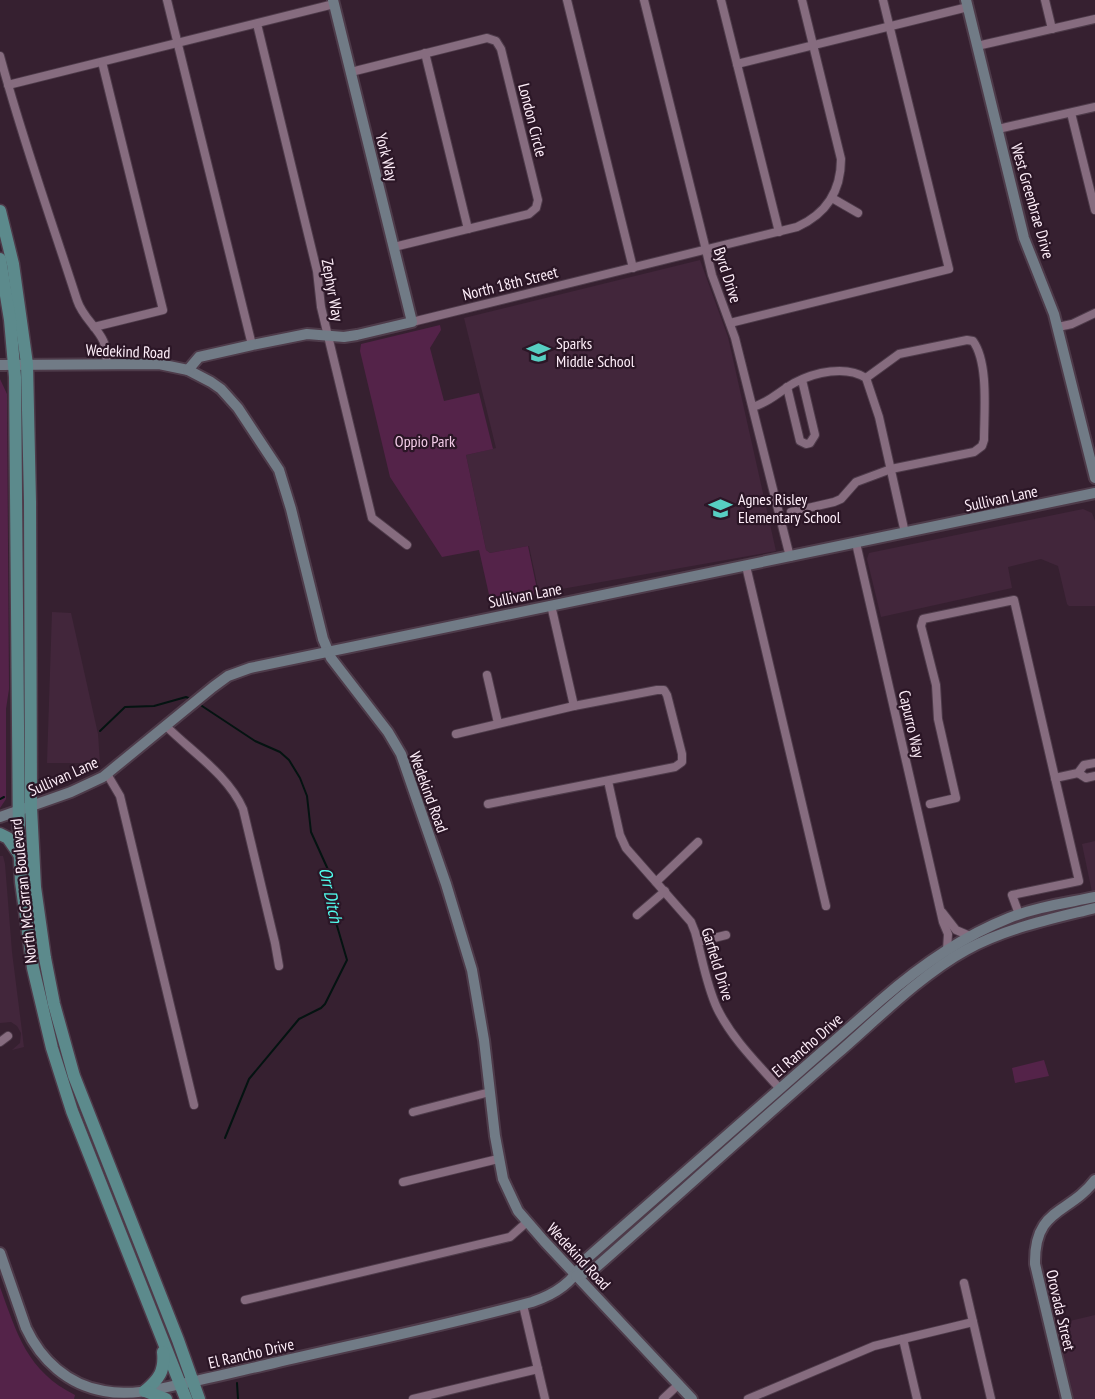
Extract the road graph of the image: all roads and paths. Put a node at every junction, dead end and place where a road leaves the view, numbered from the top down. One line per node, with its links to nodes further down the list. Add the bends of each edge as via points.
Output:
1 (167, 0): 14 (street)
2 (567, 0): 35 (street)
3 (644, 0): 33 (street, Byrd Drive)
4 (721, 0): 20 (street)
5 (802, 0): 15 (street)
6 (883, 0): 12 (street)
7 (1045, 0): 13 (street)
8 (334, 2): 11 (street); 21 (street, York Way)
9 (967, 4): 12 (street); 16 (street, West Greenbrae Drive)
10 (1095, 20): 13 (street)
11 (257, 24): 14 (street); 41 (street, Zephyr Way, via 317,271)
12 (889, 27): 15 (street); 38 (street, via 949,269)
13 (1052, 29): 16 (street)
14 (178, 43): 19 (street); 42 (street)
15 (813, 45): 20 (street); 26 (street, via 841,159 840,179)
16 (977, 46): 25 (street, West Greenbrae Drive)
17 (425, 53): 21 (street, London Circle); 30 (street); 30 (street, London Circle, via 487,38 496,41 501,49 538,204 529,214)
18 (0, 56): 22 (street)
19 (102, 62): 22 (street); 39 (street, via 163,310)
20 (737, 64): 31 (street)
21 (351, 72): 32 (street, York Way)
22 (8, 85): 39 (street, via 78,304)
23 (1095, 107): 24 (street)
24 (1071, 113): 25 (street); 27 (street)
25 (998, 129): 40 (street, West Greenbrae Drive, via 1024,238)
26 (832, 198): 29 (street); 31 (street, North 18th Street, via 807,223)
27 (1095, 210)
28 (0, 211): 45 (main road, North McCarran Boulevard, via 13,264)
29 (858, 213)
30 (468, 229): 32 (street, London Circle)
31 (778, 232): 33 (street, North 18th Street)
32 (394, 247): 37 (street, York Way)
33 (706, 250): 35 (street, North 18th Street); 38 (street, Byrd Drive)
34 (0, 259): 45 (main road, North McCarran Boulevard)
35 (633, 268): 37 (street, North 18th Street)
36 (1095, 313): 40 (street)
37 (412, 322): 41 (street, North 18th Street, via 357,335)
38 (730, 323): 50 (street, Byrd Drive)
39 (94, 327): 43 (street, via 105,342)
40 (1058, 327): 52 (street, West Greenbrae Drive)
41 (328, 335): 42 (street, North 18th Street, via 308,333); 57 (street, Zephyr Way, via 372,518)
42 (252, 345): 46 (street, North 18th Street, via 199,357)
43 (105, 363): 45 (street, Wedekind Road); 46 (street, Wedekind Road, via 159,364)
44 (0, 364): 45 (street, Wedekind Road)
45 (21, 364): 75 (main road, North McCarran Boulevard, via 30,502); 76 (main road, North McCarran Boulevard, via 17,426)
46 (188, 370): 61 (street, Wedekind Road, via 230,398 279,470)
47 (866, 378): 48 (street, via 844,370); 51 (street); 51 (street, via 899,354 967,340 973,341 981,356 982,446 974,452)
48 (802, 380): 49 (street); 49 (street, via 815,435 810,443 800,441)
49 (788, 387): 50 (street, via 775,398)
50 (753, 407): 58 (street, Byrd Drive)
51 (891, 469): 54 (street, via 855,482 841,499); 55 (street)
52 (1095, 478)
53 (1095, 493): 55 (street, Sullivan Lane)
54 (791, 512)
55 (905, 533): 56 (street, Sullivan Lane)
56 (856, 543): 58 (street, Sullivan Lane); 86 (street, Capurro Way)
57 (407, 545)
58 (790, 557): 59 (street, Sullivan Lane)
59 (746, 566): 60 (street, Sullivan Lane); 84 (street)
60 (551, 605): 61 (street, Sullivan Lane); 63 (street)
61 (329, 652): 65 (street, Sullivan Lane, via 238,672); 99 (street, Wedekind Road, via 401,754 472,970)
62 (487, 675): 64 (street)
63 (574, 706): 64 (street); 72 (street, via 664,690 682,762)
64 (498, 723): 66 (street)
65 (166, 726): 69 (street, Sullivan Lane); 95 (street, via 239,800)
66 (456, 734)
67 (1095, 763): 68 (street, via 1084,765)
68 (1078, 773): 70 (street, via 1086,778); 71 (street)
69 (107, 774): 75 (street, Sullivan Lane); 100 (street, via 120,796)
70 (1095, 776)
71 (1055, 778): 74 (street, via 1014,600 923,619 921,626 936,685 938,719 956,798); 87 (street, via 1079,881 1012,896)
72 (608, 781): 73 (street); 81 (street, Garfield Drive, via 620,836)
73 (488, 804)
74 (930, 804)
75 (31, 807): 76 (street, Sullivan Lane); 115 (main road, North McCarran Boulevard, via 39,923 67,1052 178,1340)
76 (18, 811): 77 (street, Sullivan Lane); 80 (main road, North McCarran Boulevard)
77 (0, 818)
78 (0, 834): 80 (main road, via 8,838)
79 (698, 842): 81 (street)
80 (20, 856): 112 (main road, North McCarran Boulevard, via 33,968 52,1048 72,1111)
81 (656, 882): 82 (street, Garfield Drive)
82 (665, 891): 88 (street); 92 (street, Garfield Drive, via 691,922)
83 (1095, 897): 87 (street, El Rancho Drive)
84 (826, 906)
85 (1095, 908): 94 (street, El Rancho Drive, via 1023,926)
86 (942, 912): 91 (street, via 956,930); 93 (street, Capurro Way, via 948,934)
87 (1019, 914): 89 (street, El Rancho Drive)
88 (637, 915)
89 (987, 928): 91 (street, El Rancho Drive); 94 (street)
90 (726, 935): 92 (street)
91 (970, 936): 93 (street, El Rancho Drive)
92 (698, 942): 98 (street, Garfield Drive, via 710,992 724,1021)
93 (947, 950): 98 (street, El Rancho Drive, via 908,977)
94 (966, 950): 107 (street, El Rancho Drive, via 929,975 851,1041 593,1270)
95 (279, 966)
96 (8, 1036): 97 (street)
97 (0, 1042)
98 (780, 1089): 107 (street, El Rancho Drive, via 585,1260)
99 (490, 1092): 101 (street); 102 (street, Wedekind Road)
100 (194, 1106)
101 (412, 1112)
102 (498, 1159): 104 (street); 105 (street, Wedekind Road, via 512,1202)
103 (1095, 1180): 128 (street, Orovada Street, via 1052,1216 1040,1233 1035,1253)
104 (403, 1182)
105 (527, 1222): 107 (street, Wedekind Road); 109 (street, via 510,1237)
106 (0, 1253): 117 (street, El Rancho Drive, via 26,1328 46,1359 66,1376 90,1388 117,1393)
107 (576, 1276): 110 (street, El Rancho Drive, via 552,1294); 116 (street, Wedekind Road)
108 (964, 1283): 111 (street)
109 (245, 1300)
110 (524, 1305): 114 (street); 115 (street, El Rancho Drive)
111 (973, 1322): 113 (street); 127 (street)
112 (161, 1336): 115 (main road, North McCarran Boulevard); 117 (main road, via 164,1368)
113 (903, 1339): 125 (street, via 862,1350); 126 (street)
114 (538, 1370): 121 (street); 122 (street)
115 (187, 1383): 117 (street, El Rancho Drive); 119 (main road, North McCarran Boulevard); 120 (main road, North McCarran Boulevard)
116 (680, 1384): 123 (street); 124 (street, Wedekind Road)
117 (145, 1391): 118 (main road)
118 (166, 1399)
119 (186, 1399)
120 (200, 1399)
121 (413, 1399)
122 (545, 1399)
123 (663, 1399)
124 (692, 1399)
125 (748, 1399)
126 (917, 1399)
127 (991, 1399)
128 (1067, 1399)

